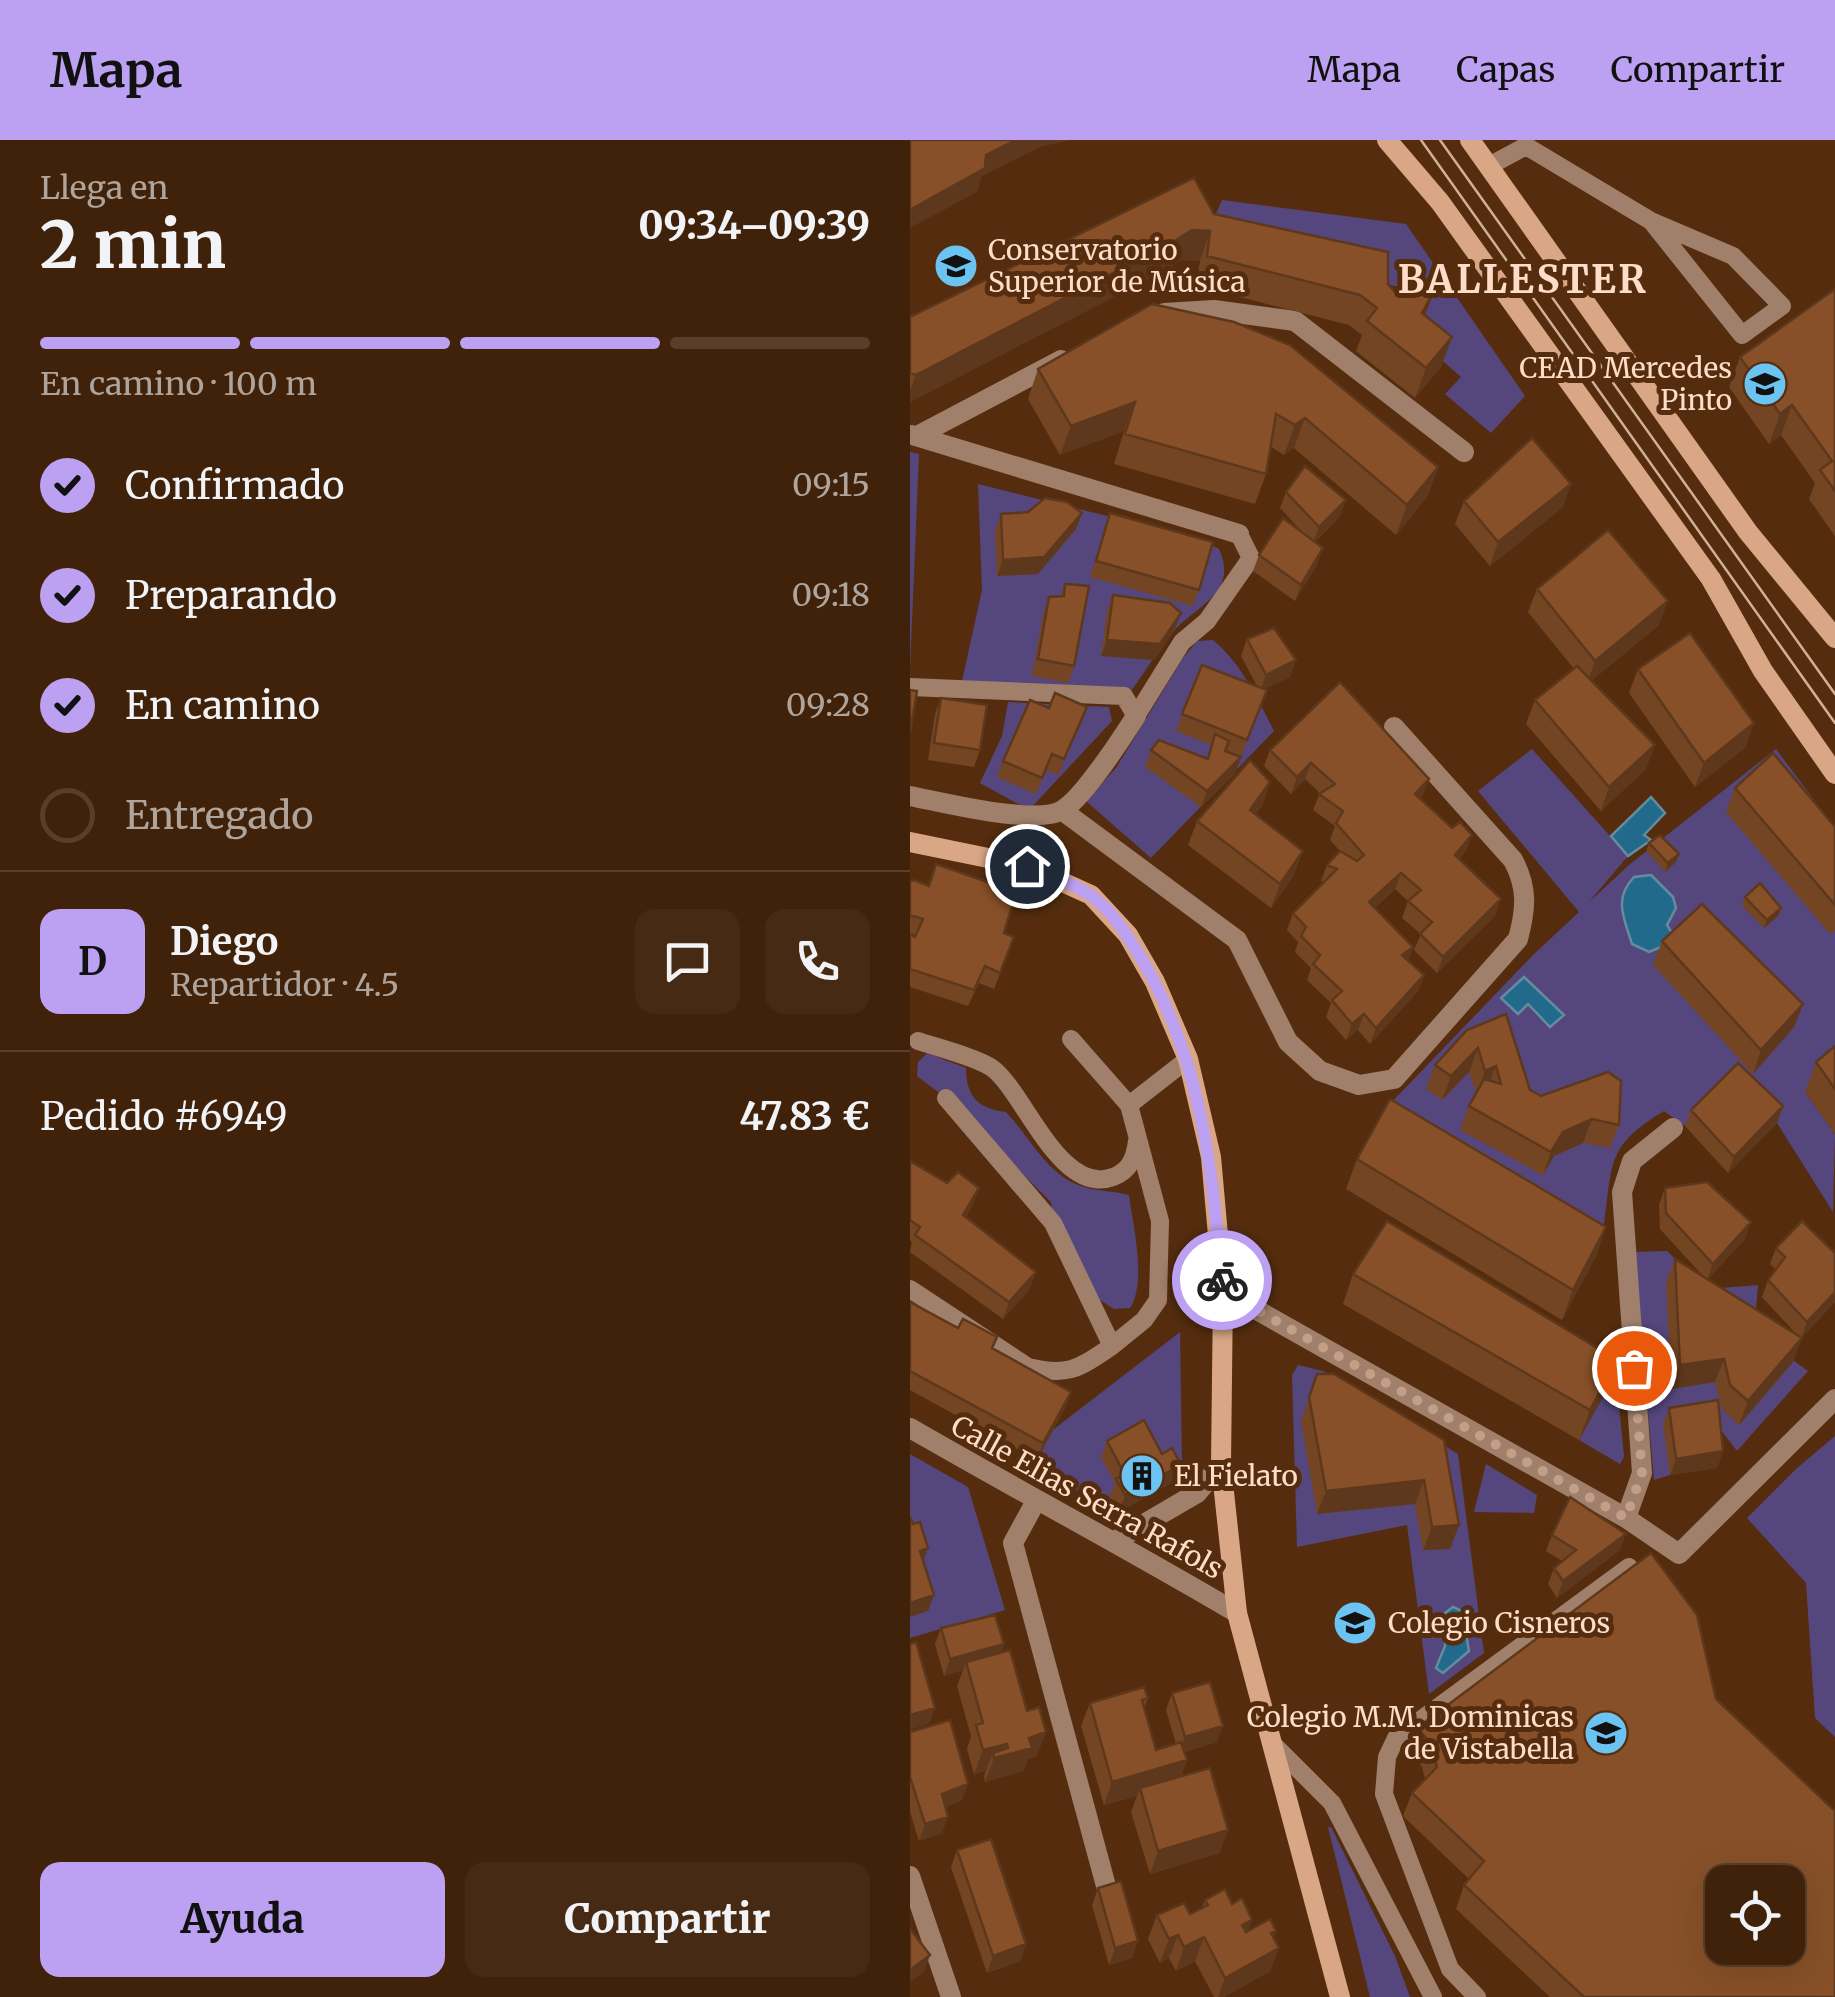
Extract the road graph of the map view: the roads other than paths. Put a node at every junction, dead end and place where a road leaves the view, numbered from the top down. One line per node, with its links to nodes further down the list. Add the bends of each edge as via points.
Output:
1 (1387, 140): 14 (street, via 1440,202 1711,579 1763,672)
2 (1470, 140): 3 (street)
3 (1489, 166): 4 (lane, via 1526,146); 10 (street, via 1748,532)
4 (1650, 220): 4 (lane, via 1742,335 1782,306 1732,256)
5 (1148, 314): 8 (street, via 1214,310 1294,321)
6 (1082, 349): 7 (street)
7 (914, 435): 9 (street)
8 (1464, 452)
9 (1239, 534): 12 (lane, via 1251,558 1207,621 1182,642)
10 (1835, 638)
11 (910, 688): 12 (lane, via 1124,696)
12 (1136, 716): 16 (street)
13 (1394, 728): 16 (street, via 1513,860 1524,880 1526,910 1518,939 1394,1079 1359,1086 1320,1071 1288,1042 1237,940)
14 (1835, 774)
15 (910, 796): 16 (street, via 1029,817)
16 (1063, 811)
17 (910, 842): 20 (street, via 1027,866 1091,895 1128,935)
18 (1072, 1038): 22 (lane)
19 (918, 1041): 24 (lane, via 992,1068 1064,1163 1084,1175 1107,1180 1122,1174)
20 (1188, 1059): 22 (lane); 26 (street, via 1210,1157)
21 (946, 1098): 27 (lane, via 1053,1223)
22 (1129, 1106): 24 (lane)
23 (1673, 1128): 32 (street, via 1632,1161 1622,1192 1642,1473)
24 (1137, 1141): 27 (lane, via 1160,1221 1158,1300)
25 (910, 1289): 27 (lane, via 1045,1371 1076,1370)
26 (1223, 1291): 30 (street); 32 (street)
27 (1112, 1346)
28 (1835, 1399): 32 (street, via 1679,1554)
29 (910, 1428): 31 (street, Calle Elias Serra Rafols)
30 (1221, 1464): 33 (street, via 1198,1494); 35 (street)
31 (1036, 1501): 33 (street, Calle Elias Serra Rafols); 38 (street, via 1013,1542)
32 (1626, 1518)
33 (1115, 1540): 35 (street, Calle Elias Serra Rafols)
34 (1629, 1567): 39 (lane, via 1396,1738 1387,1757 1384,1794)
35 (1237, 1613): 36 (street)
36 (1272, 1744): 40 (lane, via 1332,1803); 42 (street)
37 (910, 1876): 41 (street)
38 (1106, 1886)
39 (1450, 1969): 40 (lane); 43 (lane)
40 (1430, 1990)
41 (951, 1997)
42 (1340, 1997)
43 (1477, 1997)

